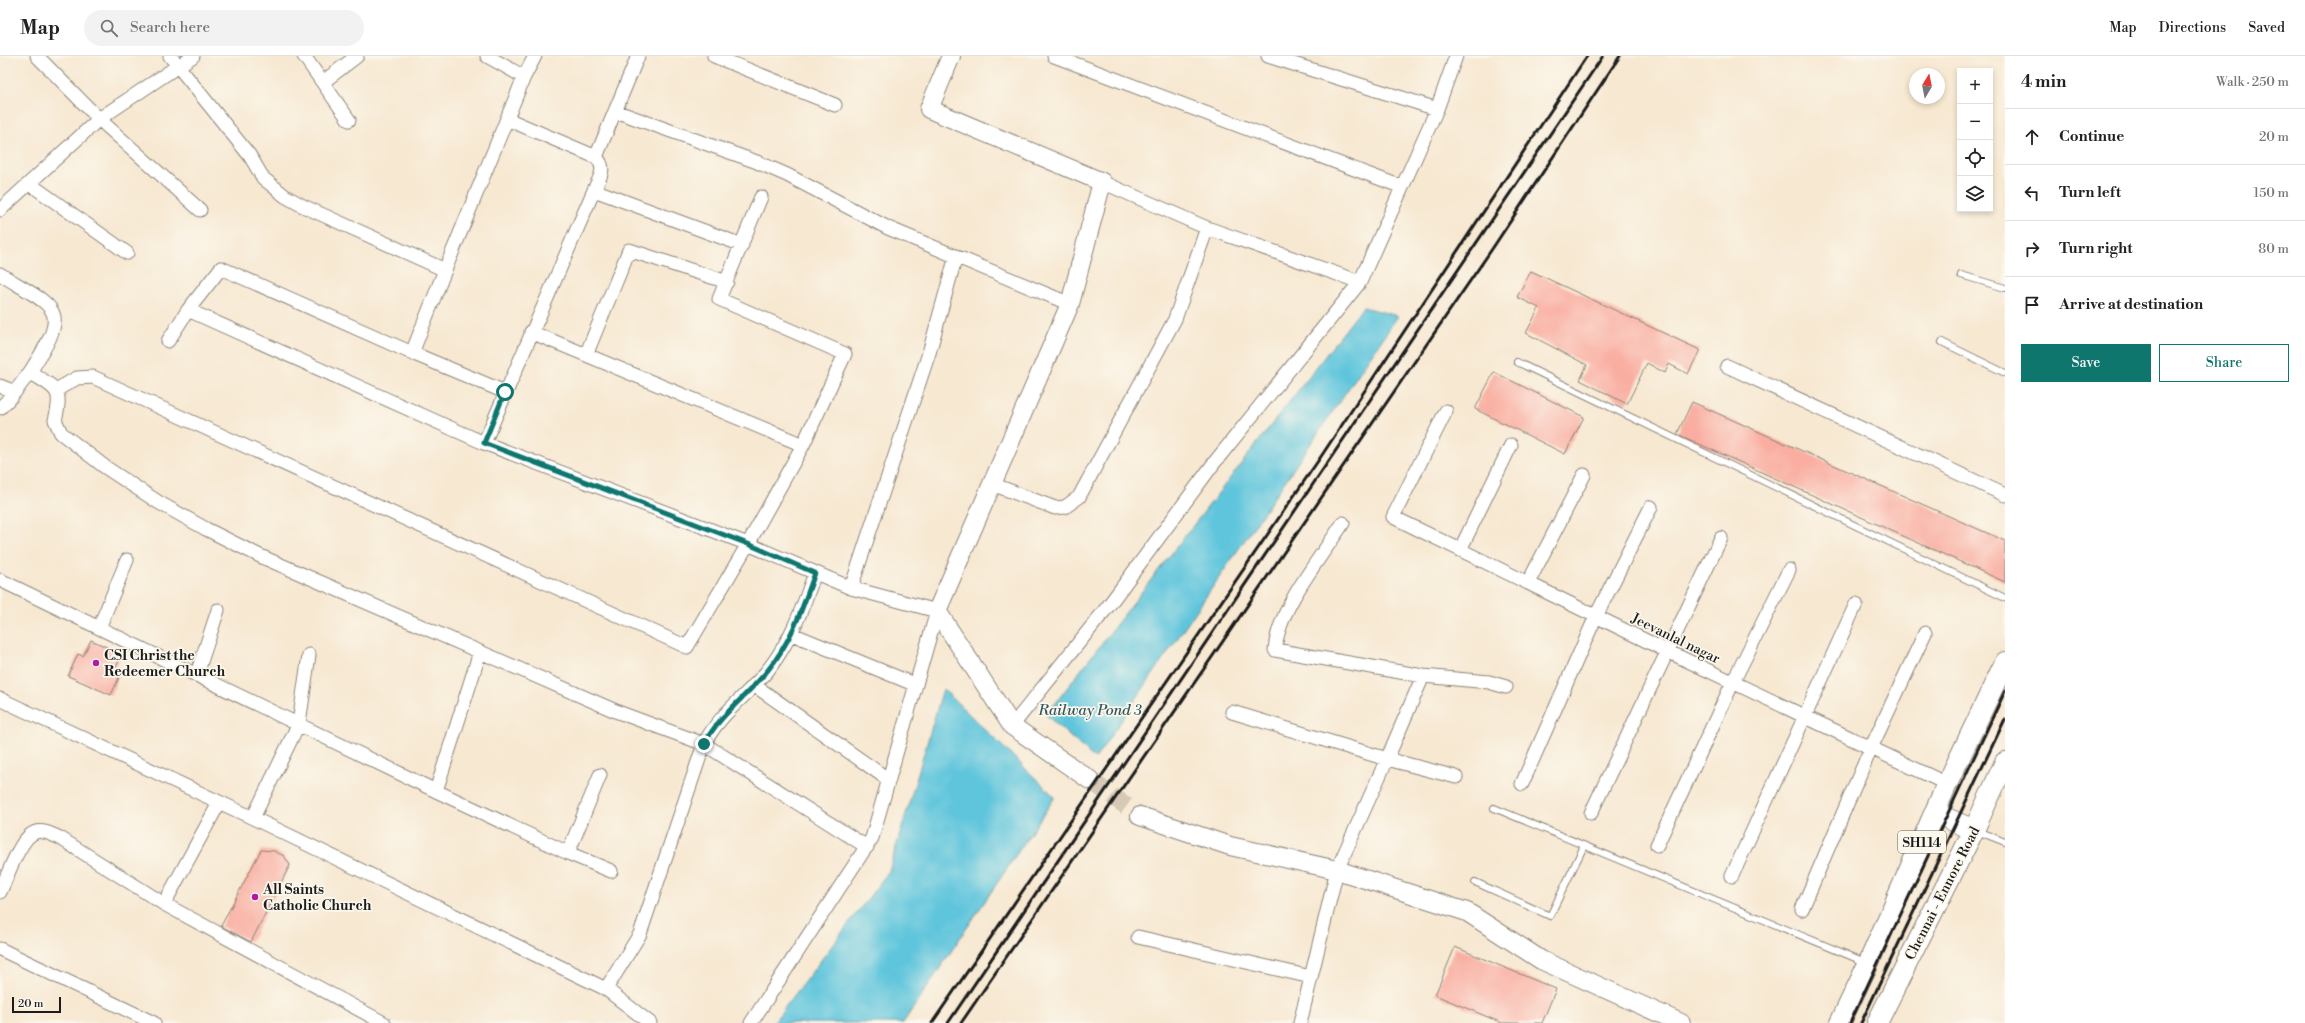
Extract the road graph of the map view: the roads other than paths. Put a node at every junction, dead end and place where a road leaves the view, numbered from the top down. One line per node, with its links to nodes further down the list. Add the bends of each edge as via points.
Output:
1 (37, 56): 20 (street)
2 (170, 56): 14 (street)
3 (193, 56): 14 (street)
4 (304, 56): 16 (street)
5 (357, 56): 16 (street)
6 (487, 56): 15 (street)
7 (535, 56): 15 (street)
8 (638, 56): 19 (street)
9 (714, 56): 17 (street)
10 (951, 56): 24 (street, via 929,109)
11 (1054, 56): 26 (street)
12 (1268, 56): 18 (street)
13 (1456, 56): 18 (street)
14 (179, 65): 20 (street); 35 (street, via 250,156 263,178 286,196 310,210)
15 (524, 77): 21 (street)
16 (323, 82): 22 (street)
17 (835, 105)
18 (1437, 109): 26 (street)
19 (615, 110): 23 (street); 34 (street, via 757,162 888,228)
20 (99, 119): 25 (street); 30 (street)
21 (507, 119): 23 (street); 35 (street)
22 (349, 120)
23 (596, 157): 27 (street, via 602,163 603,169)
24 (1102, 182): 31 (street); 41 (street)
25 (30, 184): 29 (street); 33 (street)
26 (1402, 187): 39 (street)
27 (594, 190): 32 (street); 43 (street)
28 (761, 197): 32 (street)
29 (0, 210)
30 (200, 210)
31 (1207, 228): 39 (street); 62 (street, via 1175,319 1079,497 1065,507 1055,508)
32 (742, 245): 38 (street)
33 (127, 253)
34 (956, 256): 41 (street); 74 (street, via 929,353)
35 (445, 270): 46 (street)
36 (0, 274): 50 (street, via 47,304 54,312 55,328)
37 (1961, 274): 40 (lane)
38 (727, 282): 47 (street, via 629,250); 60 (street, via 719,299 845,354)
39 (1360, 282): 97 (street, via 1214,463 1109,605)
40 (2005, 288)
41 (1070, 304): 62 (street)
42 (188, 310): 44 (street); 46 (street, via 221,268); 58 (street)
43 (531, 332): 47 (street); 55 (street)
44 (168, 340)
45 (1942, 342): 51 (lane)
46 (412, 353): 55 (street)
47 (586, 355): 60 (street)
48 (1517, 362): 75 (lane)
49 (1727, 366): 63 (street)
50 (30, 372): 53 (street); 54 (street)
51 (2005, 373)
52 (0, 386): 54 (street)
53 (56, 390): 67 (street, via 77,378 93,377 687,647); 84 (street, via 60,402 55,420 62,433 105,467 158,502 260,556)
54 (15, 392): 56 (street)
55 (505, 392): 58 (street)
56 (0, 408)
57 (1446, 411): 68 (street, Jeevanlal nagar, via 1393,517)
58 (484, 443): 67 (street)
59 (1511, 445): 68 (street)
60 (803, 446): 67 (street)
61 (1584, 476): 73 (street)
62 (992, 484): 78 (street)
63 (2005, 495)
64 (1651, 507): 79 (street)
65 (1343, 523): 88 (street, via 1289,605 1278,630 1275,650)
66 (1721, 538): 83 (street)
67 (748, 544): 71 (street)
68 (1460, 550): 73 (street, Jeevanlal nagar)
69 (128, 560): 80 (street)
70 (1789, 570): 89 (street)
71 (815, 573): 74 (street); 82 (street)
72 (0, 580): 80 (street)
73 (1528, 583): 79 (street, Jeevanlal nagar)
74 (851, 588): 78 (street)
75 (2005, 598)
76 (1856, 604): 95 (street)
77 (218, 610): 87 (street)
78 (937, 611): 91 (street); 97 (street)
79 (1596, 616): 83 (street, Jeevanlal nagar); 106 (street)
80 (99, 628): 87 (street)
81 (1925, 633): 99 (street)
82 (792, 634): 90 (street, via 768,670); 91 (street)
83 (1667, 651): 89 (street, Jeevanlal nagar); 111 (street)
84 (480, 652): 98 (street, via 618,712); 108 (street)
85 (309, 655): 96 (street)
86 (2005, 662): 107 (main road, SH114)
87 (197, 674): 96 (street)
88 (1423, 676): 92 (street, via 1489,682); 100 (street)
89 (1733, 682): 95 (street, Jeevanlal nagar); 118 (street)
90 (754, 685): 98 (street, via 713,726); 104 (street)
91 (916, 685): 104 (street)
92 (1506, 687)
93 (0, 699): 109 (street)
94 (1232, 712): 100 (street)
95 (1805, 717): 99 (street, Jeevanlal nagar); 123 (street)
96 (298, 723): 108 (street); 114 (street)
97 (1012, 726): 105 (street)
98 (704, 744): 119 (street); 132 (street, via 640,934)
99 (1871, 748): 107 (street, Jeevanlal nagar); 127 (street)
100 (1387, 759): 103 (street); 121 (street)
101 (2005, 762): 115 (main road, Chennai - Ennore Road / SH114)
102 (600, 775): 120 (street)
103 (1456, 777)
104 (889, 780): 119 (street, via 872,838)
105 (1090, 780)
106 (1522, 784)
107 (1947, 784): 112 (main road, SH114)
108 (436, 791): 120 (street)
109 (219, 803): 114 (street); 126 (street)
110 (1494, 808): 117 (lane)
111 (1591, 813)
112 (1934, 814): 115 (main road); 130 (main road, SH114)
113 (1140, 816): 121 (street, via 1230,846)
114 (253, 818): 132 (street)
115 (1974, 830): 116 (lane); 133 (main road, Chennai - Ennore Road / SH114)
116 (2005, 842)
117 (1584, 846): 124 (lane, via 1550,916); 130 (lane)
118 (1657, 846)
119 (866, 848): 137 (street)
120 (568, 853): 122 (street)
121 (1337, 870): 131 (street); 139 (street, via 1467,912 1541,960)
122 (611, 871)
123 (1732, 876)
124 (1475, 882)
125 (0, 892): 126 (street, via 20,847 28,836 36,832 46,832 60,838)
126 (164, 904): 135 (street)
127 (1802, 909)
128 (1138, 937): 131 (street)
129 (0, 949): 134 (street)
130 (1868, 964): 140 (main road, SH114)
131 (1311, 977): 138 (street)
132 (606, 989): 136 (street)
133 (1880, 1022)
134 (154, 1023)
135 (384, 1023)
136 (650, 1023)
137 (751, 1023)
138 (1300, 1023)
139 (1681, 1023)
140 (1840, 1023)

